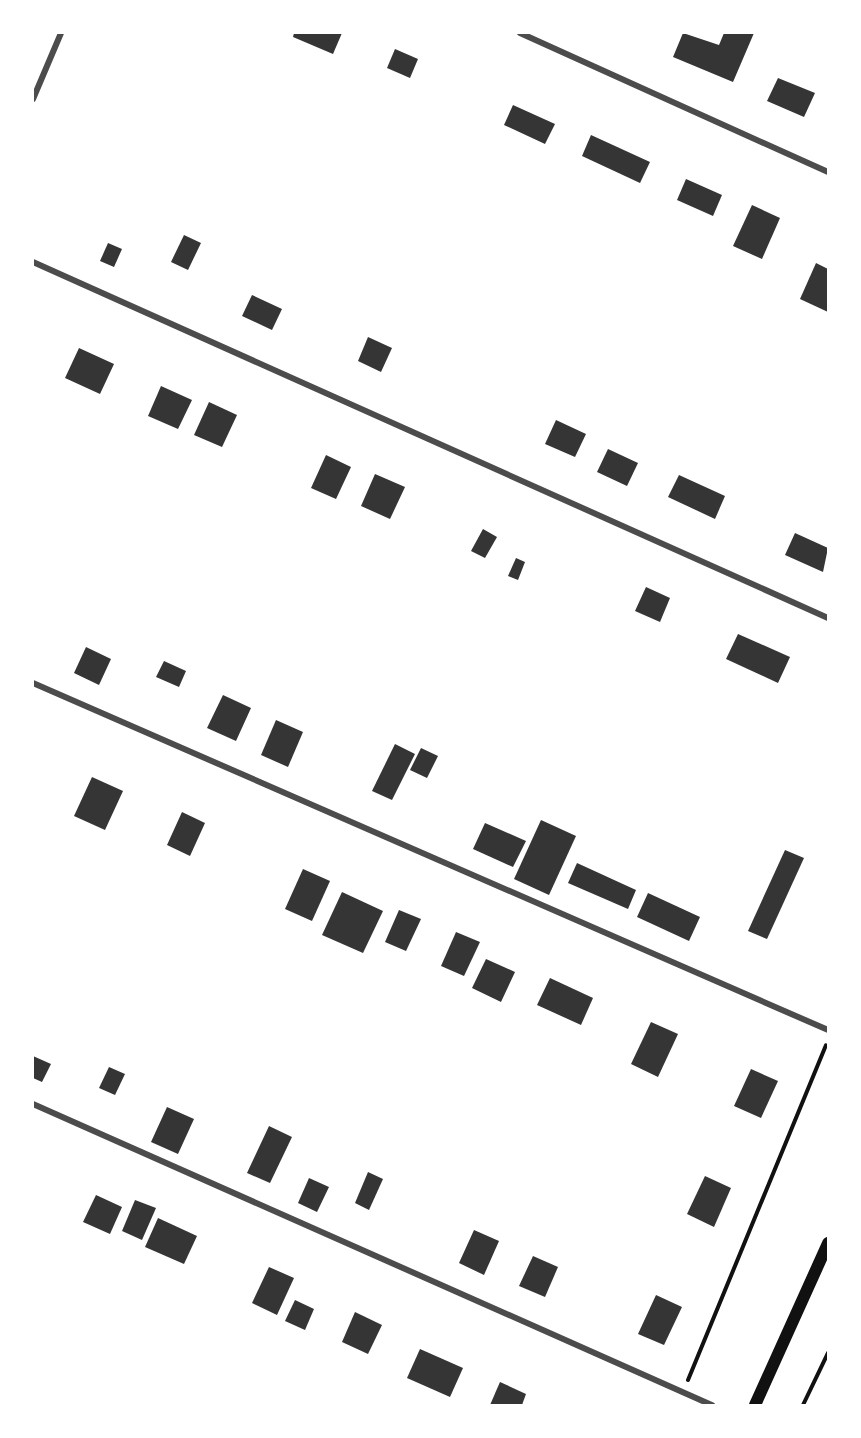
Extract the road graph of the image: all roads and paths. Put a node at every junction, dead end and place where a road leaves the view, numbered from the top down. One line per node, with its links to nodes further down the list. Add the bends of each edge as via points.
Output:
1 (61, 33): 3 (street)
2 (520, 33): 4 (street)
3 (33, 99)
4 (828, 172)
5 (33, 262): 6 (street)
6 (828, 618)
7 (33, 683): 8 (street)
8 (828, 1030)
9 (828, 1039): 13 (path)
10 (33, 1104): 13 (street)
11 (828, 1243): 15 (main road)
12 (828, 1353): 16 (path)
13 (683, 1391): 14 (street)
14 (712, 1405)
15 (754, 1405)
16 (803, 1405)

